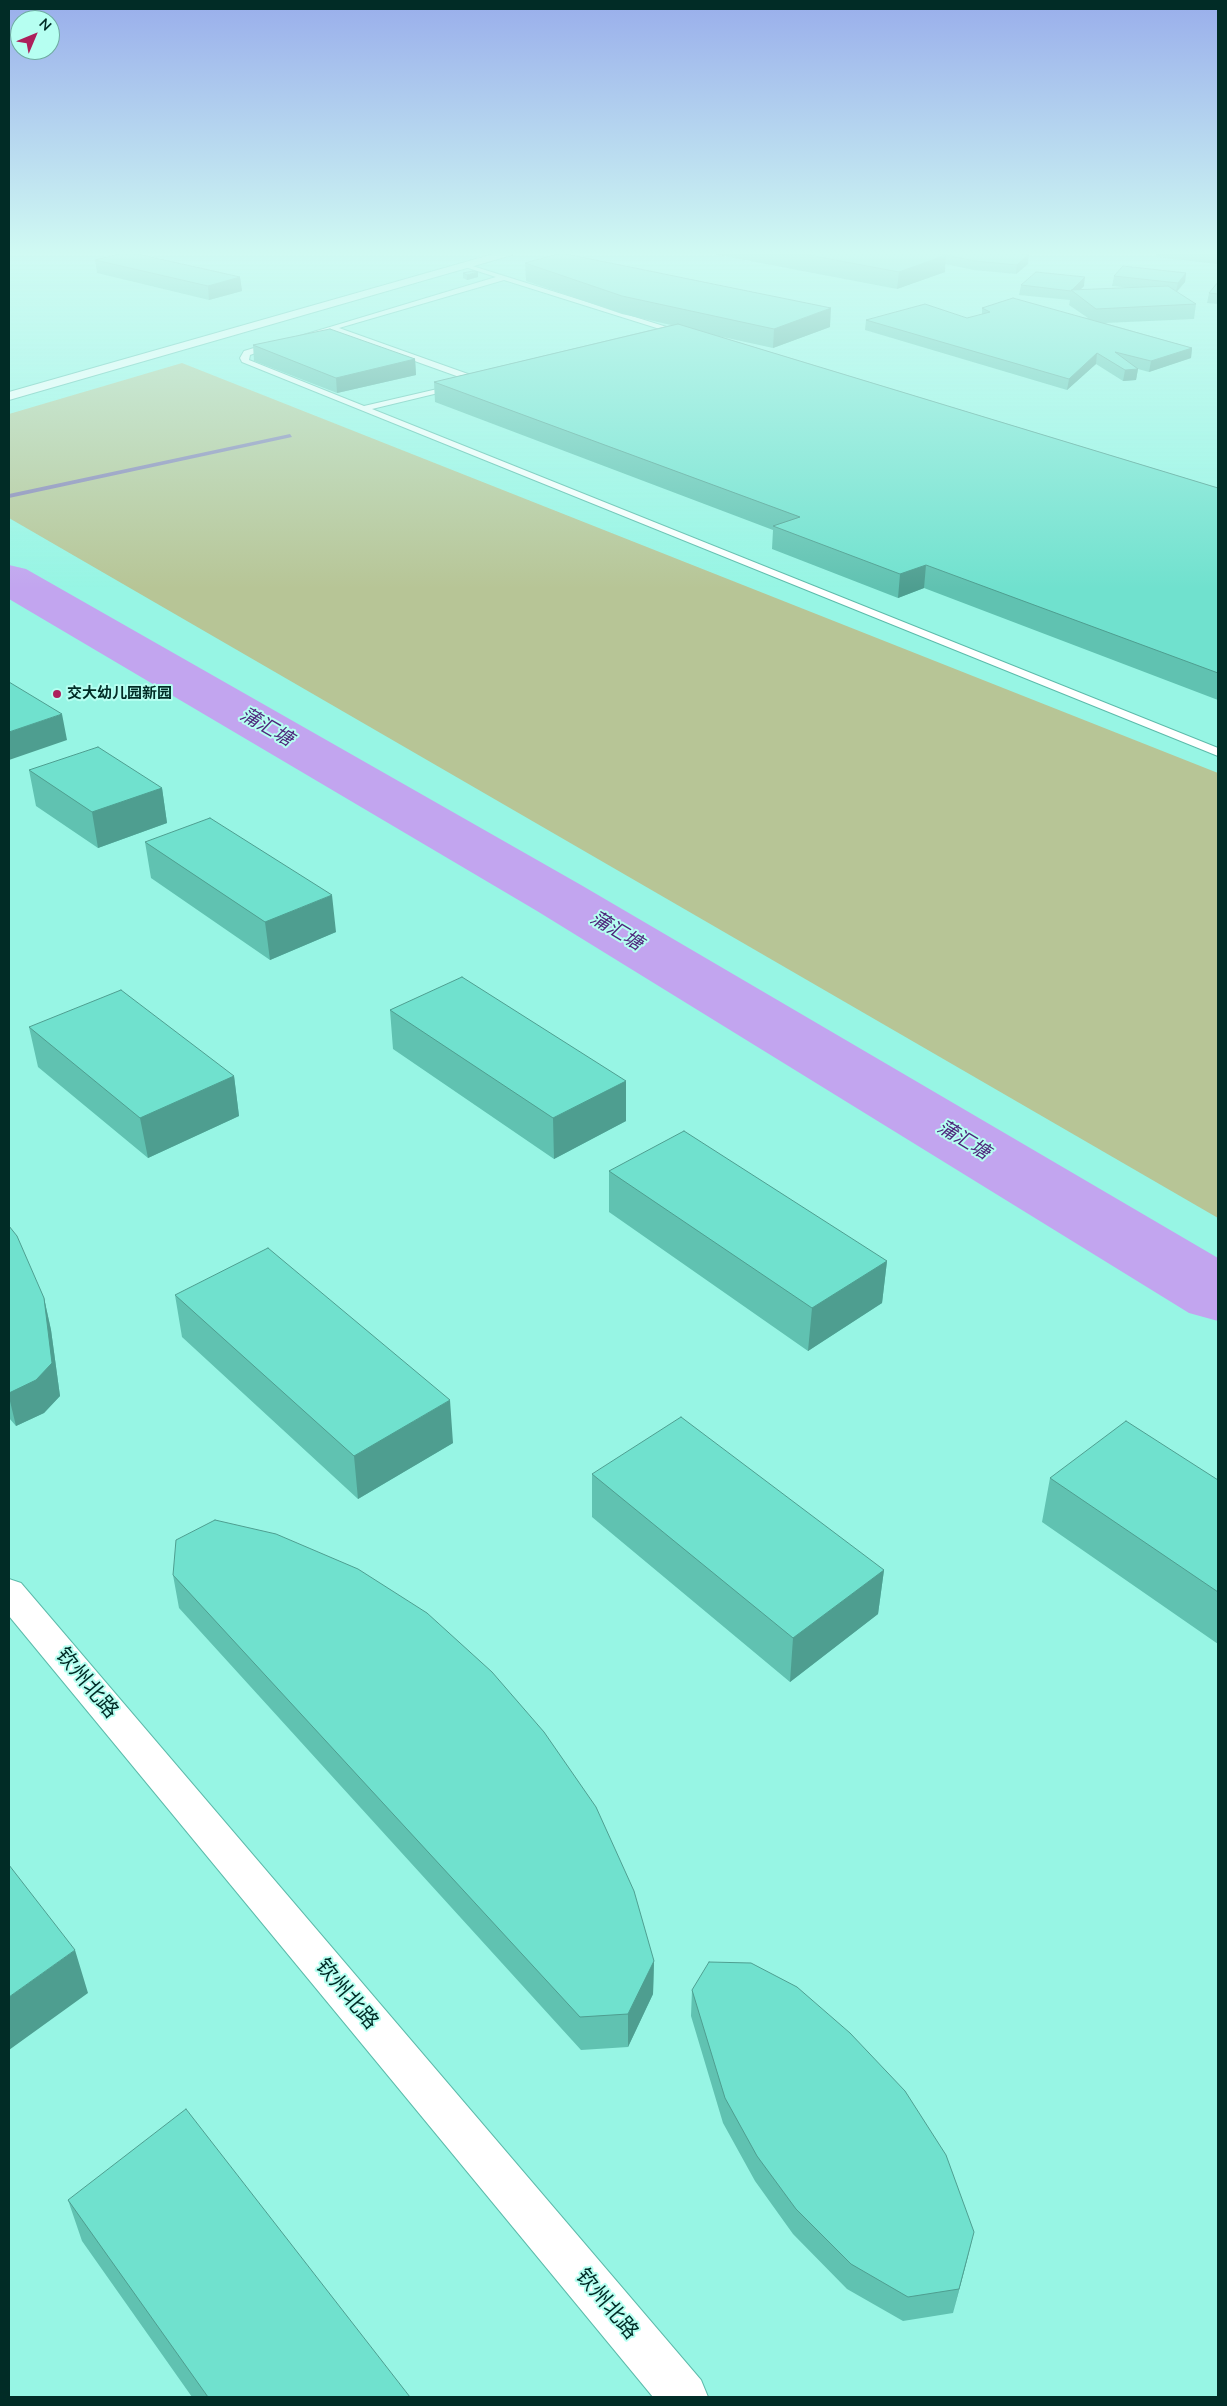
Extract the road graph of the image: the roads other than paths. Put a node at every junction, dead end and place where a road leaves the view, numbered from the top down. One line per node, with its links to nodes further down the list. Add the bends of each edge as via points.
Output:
1 (117, 365): 6 (main road)
2 (254, 365): 7 (lane)
3 (437, 365): 5 (lane)
4 (488, 378): 5 (lane)
5 (479, 380): 7 (lane)
6 (9, 396)
7 (363, 409): 8 (lane)
8 (1218, 752)
9 (9, 1592): 10 (main road, 钦州北路)
10 (684, 2397)

